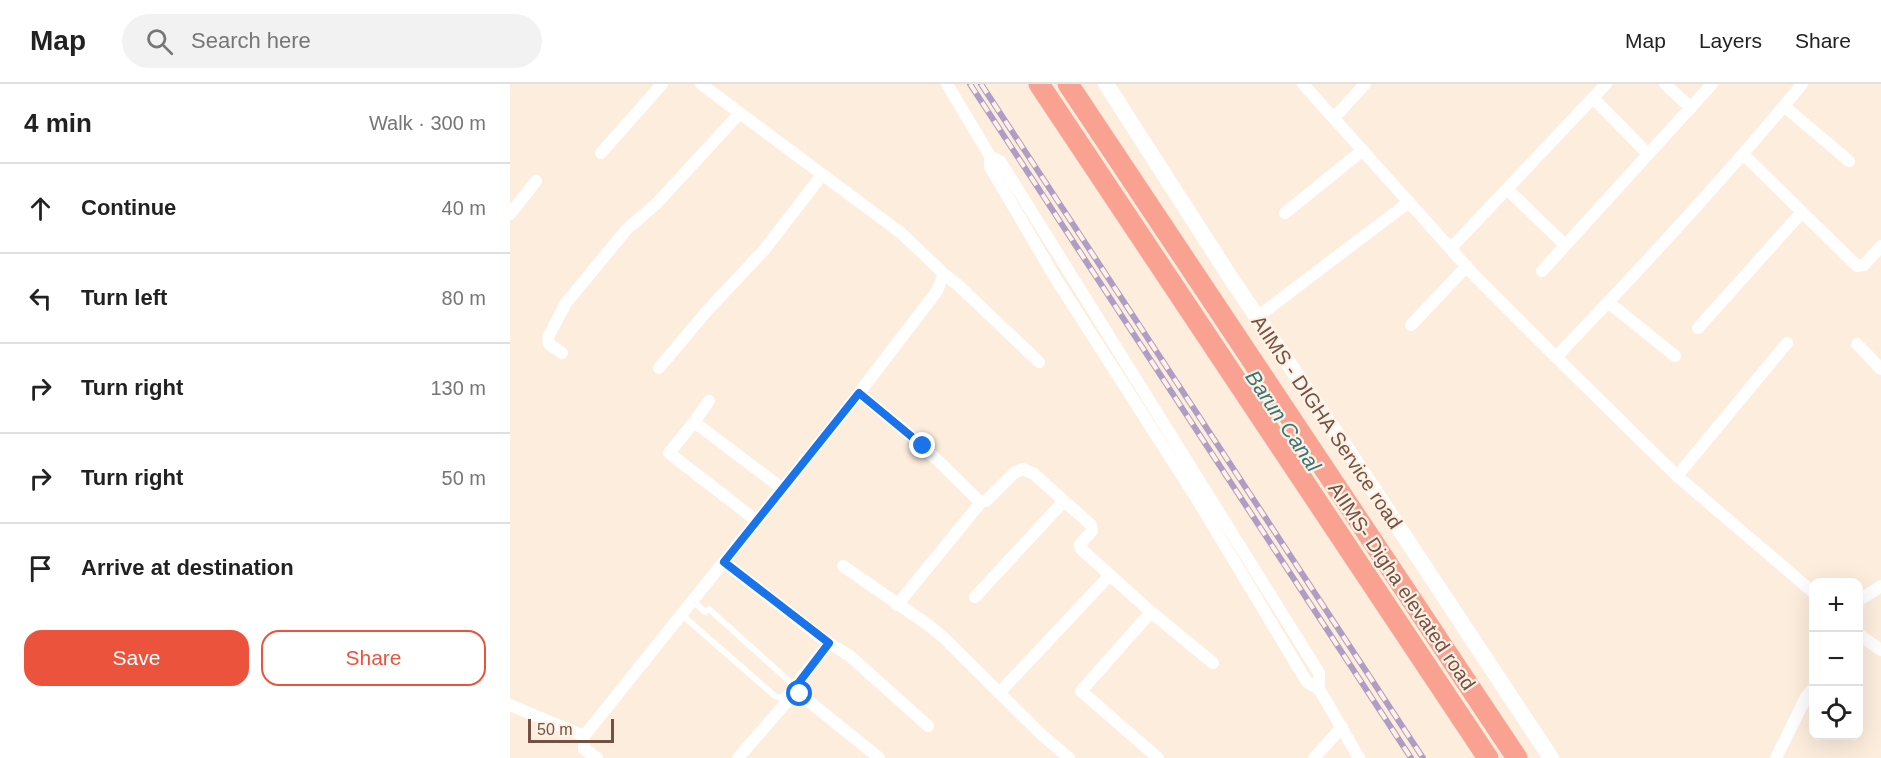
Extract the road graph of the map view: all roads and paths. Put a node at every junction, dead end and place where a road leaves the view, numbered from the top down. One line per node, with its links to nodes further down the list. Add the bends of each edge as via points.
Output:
1 (662, 84): 19 (street)
2 (700, 84): 16 (street)
3 (947, 84): 76 (street, via 990,156 1000,161 1206,489 1319,674 1320,689)
4 (1039, 84): 85 (highway, AIIMS- Digha elevated road)
5 (1068, 84): 86 (highway, AIIMS- Digha elevated road)
6 (1106, 84): 37 (main road, AIIMS - DIGHA Service road)
7 (1303, 84): 17 (street)
8 (1365, 84): 17 (street)
9 (1606, 84): 13 (street)
10 (1665, 84): 15 (street)
11 (1712, 84): 15 (street)
12 (1802, 84): 14 (street)
13 (1593, 98): 20 (street); 25 (street)
14 (1784, 106): 21 (street); 22 (street)
15 (1691, 108): 20 (street)
16 (739, 114): 23 (street); 42 (street, via 657,203 626,230 566,303 548,337 549,344)
17 (1334, 118): 18 (street)
18 (1363, 150): 26 (street); 28 (street)
19 (601, 153)
20 (1648, 154): 30 (street)
21 (1743, 154): 27 (street); 36 (street)
22 (1849, 161)
23 (822, 175): 35 (street, via 901,233); 46 (street, via 764,250)
24 (536, 181): 29 (street)
25 (1506, 189): 30 (street); 32 (street)
26 (1409, 202): 32 (street); 37 (street)
27 (1802, 212): 31 (street, via 1857,266 1864,265); 39 (street)
28 (1285, 213)
29 (510, 214)
30 (1565, 245): 34 (street)
31 (1881, 246)
32 (1451, 248): 33 (street)
33 (1467, 266): 38 (street); 43 (street)
34 (1542, 271)
35 (944, 274): 45 (street); 48 (street, via 937,291)
36 (1608, 302): 43 (street); 44 (street)
37 (1257, 317): 87 (main road, AIIMS - DIGHA Service road)
38 (1411, 325)
39 (1698, 328)
40 (1787, 343): 51 (street)
41 (1857, 344): 47 (street)
42 (562, 353)
43 (1556, 357): 51 (street)
44 (1675, 357)
45 (1039, 362)
46 (659, 368)
47 (1881, 369)
48 (859, 393): 52 (street); 53 (street)
49 (710, 401): 50 (street)
50 (694, 422): 52 (street); 55 (street, via 669,453)
51 (1677, 476): 60 (street)
52 (783, 489): 55 (street)
53 (982, 501): 54 (street, via 1023,469 1034,474); 64 (street)
54 (1064, 502): 58 (street, via 1092,527 1080,544 1081,549); 61 (street)
55 (757, 521): 56 (street)
56 (724, 562): 63 (street); 68 (street)
57 (843, 566): 64 (street)
58 (1108, 576): 65 (street); 72 (street)
59 (1881, 586): 62 (street)
60 (1809, 589)
61 (975, 597)
62 (1863, 598)
63 (693, 601): 66 (street); 66 (lane, via 705,612 709,609 789,681 791,688 781,698 775,696)
64 (897, 605): 72 (street, via 943,637)
65 (1150, 612): 70 (street); 82 (street, via 1081,691)
66 (682, 615): 77 (street)
67 (1863, 637): 69 (street)
68 (829, 643): 71 (street, via 798,682); 75 (street, via 850,656)
69 (1881, 650)
70 (1213, 663)
71 (797, 690): 79 (street); 80 (street)
72 (999, 693): 81 (street)
73 (1809, 693): 88 (street)
74 (510, 705): 77 (street)
75 (928, 726)
76 (1342, 727): 83 (street); 84 (street)
77 (584, 736): 78 (street, via 584,749)
78 (597, 758)
79 (738, 758)
80 (879, 758)
81 (1069, 758)
82 (1158, 758)
83 (1314, 758)
84 (1359, 758)
85 (1488, 758)
86 (1517, 758)
87 (1551, 758)
88 (1776, 758)

